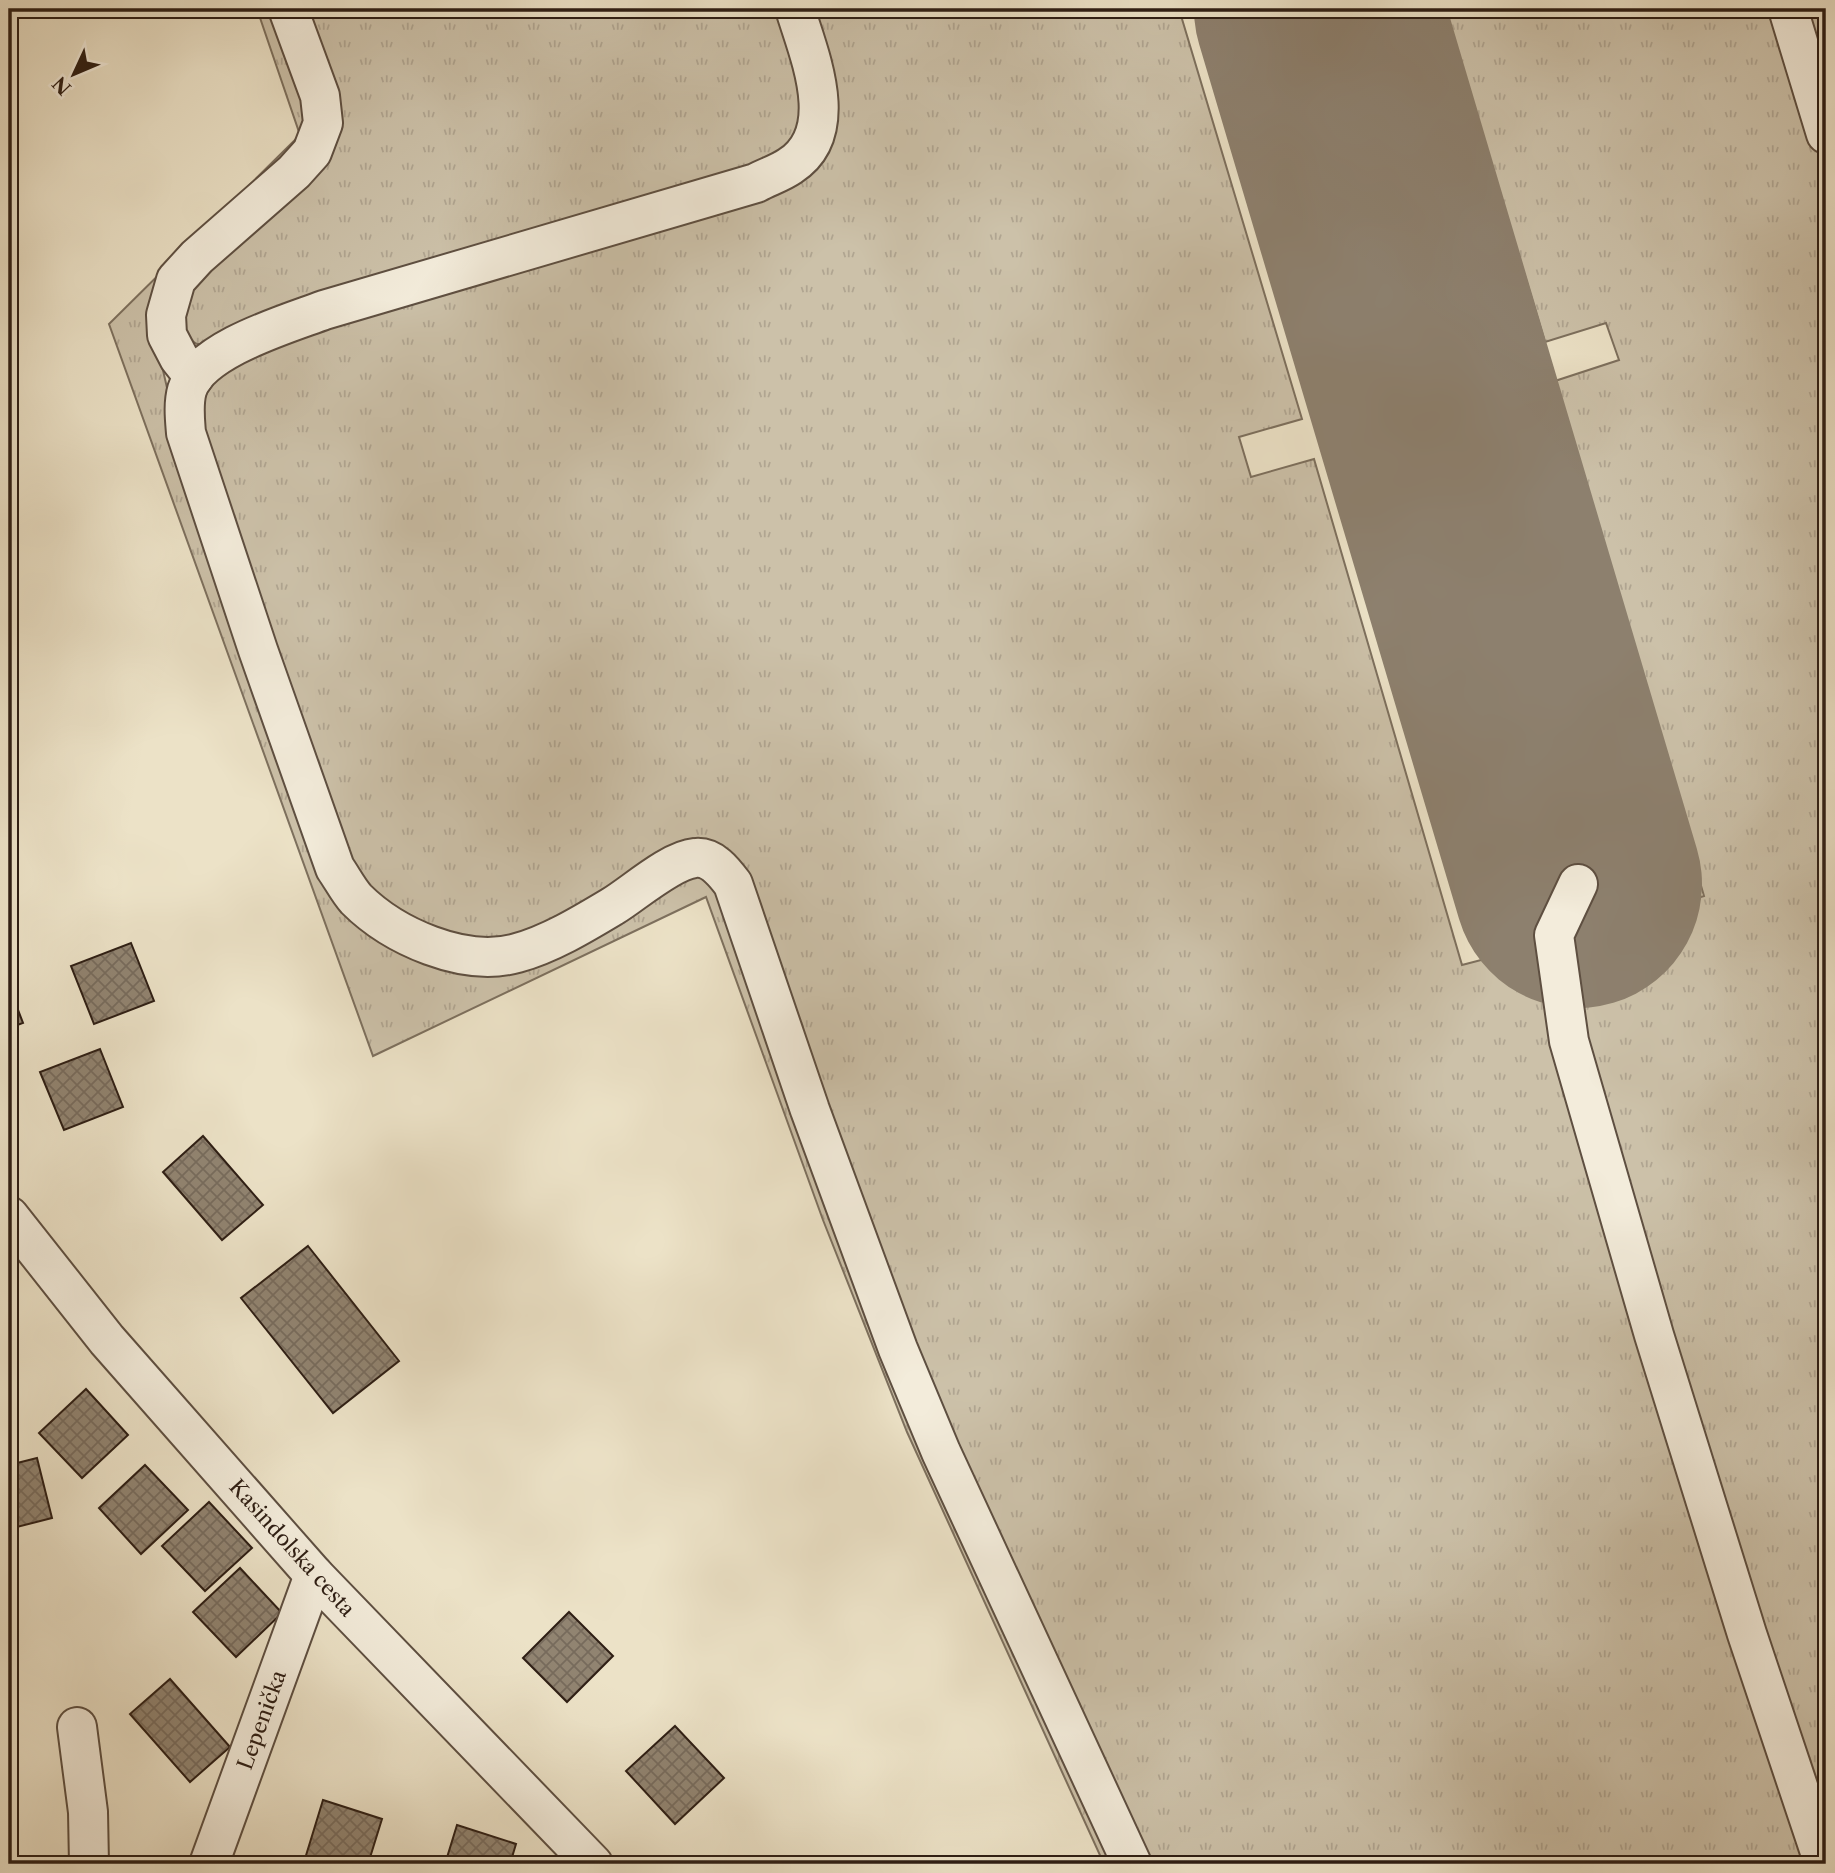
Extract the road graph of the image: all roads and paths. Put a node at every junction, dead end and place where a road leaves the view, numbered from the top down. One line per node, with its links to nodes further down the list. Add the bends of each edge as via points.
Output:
1 (288, 9): 5 (street, via 320,96 323,123 303,162 176,280 166,315 167,335)
2 (795, 9): 5 (street, via 813,69 820,115 816,134 792,166 755,183 324,310 227,349)
3 (1788, 9): 4 (street)
4 (1826, 134)
5 (194, 377): 13 (street, via 185,409 194,460 335,868 355,897 402,933 478,958 518,953 564,933 655,877 696,858 711,861 733,884 898,1349)
6 (1578, 884): 14 (street, via 1554,935 1569,1041 1662,1361)
7 (9, 1216): 8 (street, Kasindolska cesta, via 107,1340)
8 (314, 1575): 11 (street, Lepenička); 12 (street, Kasindolska cesta)
9 (77, 1727): 10 (street, via 88,1812)
10 (89, 1864)
11 (209, 1864)
12 (593, 1864)
13 (1132, 1864)
14 (1824, 1864)

